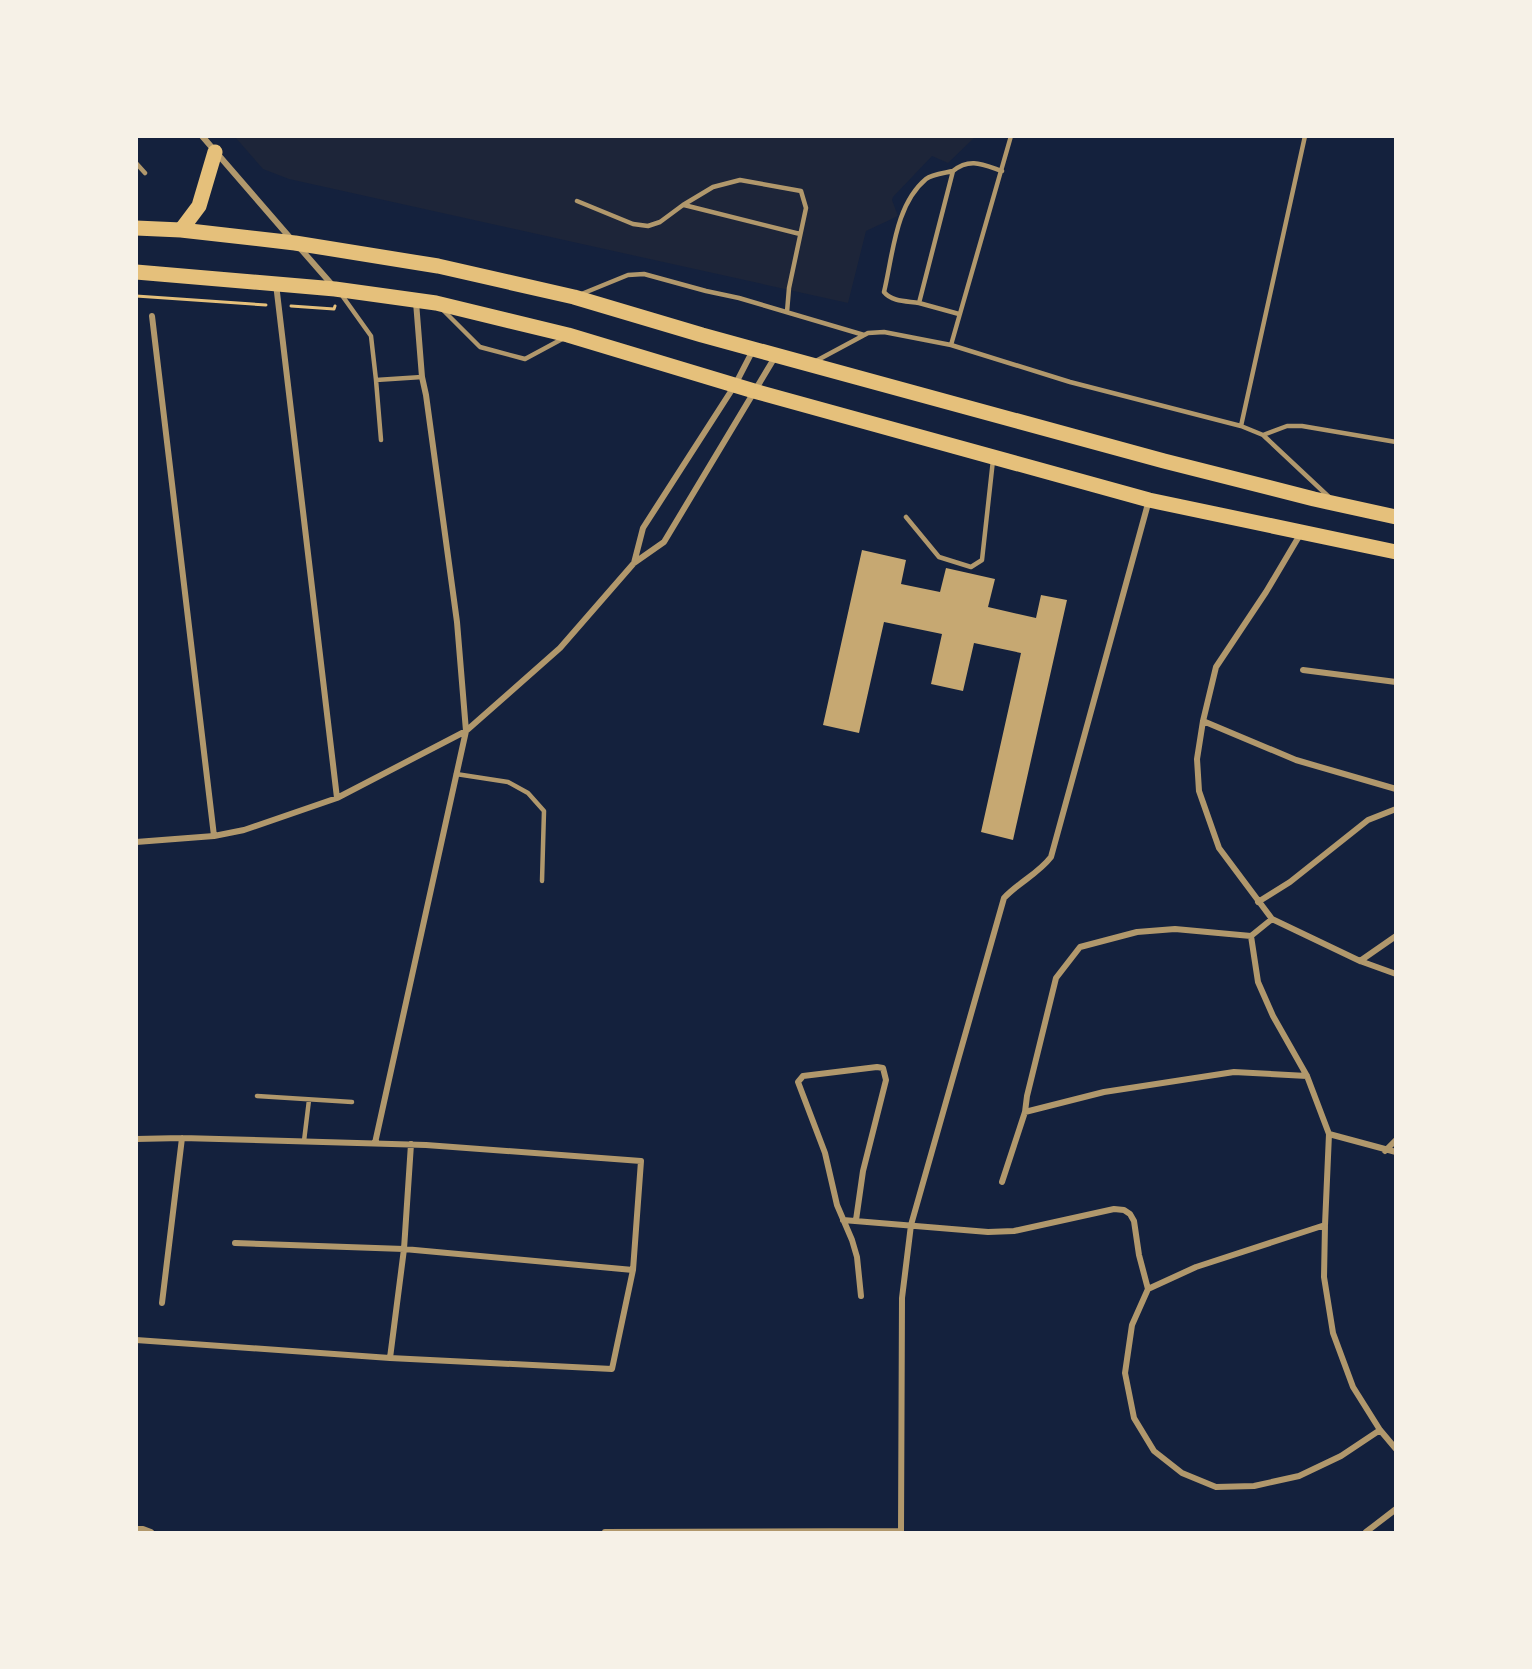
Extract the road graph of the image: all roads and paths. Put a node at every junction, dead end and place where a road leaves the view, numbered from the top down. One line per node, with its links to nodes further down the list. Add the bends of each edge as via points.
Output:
1 (202, 136): 4 (street)
2 (1011, 136): 7 (lane)
3 (1305, 136): 37 (lane)
4 (215, 152): 12 (main road, via 199,206); 14 (street)
5 (136, 163): 8 (lane)
6 (953, 171): 7 (lane, via 962,164 976,163); 22 (lane); 22 (lane, via 928,177 910,197 901,219 884,292 894,299)
7 (1002, 171): 25 (lane)
8 (145, 174)
9 (577, 201): 10 (lane, via 633,224 648,226)
10 (683, 205): 13 (lane); 13 (lane, via 713,188 740,180 801,191 806,208)
11 (136, 228): 12 (main road)
12 (181, 230): 14 (main road)
13 (800, 234): 24 (lane)
14 (295, 243): 17 (street); 19 (main road, via 438,266)
15 (136, 272): 16 (main road)
16 (276, 284): 17 (main road); 23 (street)
17 (335, 289): 20 (main road); 23 (path, via 334,309); 34 (lane, via 371,336)
18 (136, 296): 23 (path)
19 (574, 297): 24 (lane, via 628,274 644,274); 30 (main road)
20 (416, 299): 21 (main road); 33 (street)
21 (436, 303): 27 (main road); 27 (lane, via 480,347 525,359)
22 (919, 303): 25 (lane)
23 (278, 305): 55 (street)
24 (787, 312): 28 (lane)
25 (959, 314): 29 (lane)
26 (152, 316): 57 (street)
27 (568, 335): 35 (main road)
28 (864, 335): 29 (lane, via 884,332); 32 (lane)
29 (951, 345): 37 (lane, via 1070,382)
30 (753, 349): 31 (main road); 35 (street)
31 (776, 355): 32 (main road); 36 (street)
32 (810, 364): 43 (main road, via 1164,461)
33 (422, 377): 34 (lane); 52 (street, via 457,622)
34 (376, 380): 39 (lane)
35 (735, 385): 36 (main road); 48 (street, via 643,528)
36 (754, 391): 41 (main road); 48 (street, via 664,542)
37 (1241, 426): 38 (lane)
38 (1263, 435): 40 (lane, via 1287,426 1302,426); 43 (lane)
39 (381, 440)
40 (1395, 442)
41 (994, 457): 42 (main road); 44 (lane, via 982,560 971,567 939,557)
42 (1149, 500): 46 (main road); 83 (street, via 1052,857 1004,898)
43 (1335, 503): 45 (main road)
44 (906, 517)
45 (1395, 517)
46 (1302, 532): 47 (main road); 51 (street, via 1216,667)
47 (1395, 552)
48 (634, 563): 52 (street, via 560,648)
49 (1303, 670): 50 (street)
50 (1395, 682)
51 (1203, 721): 54 (street, via 1296,760); 60 (street, via 1197,759 1198,791 1219,848)
52 (466, 731): 53 (street); 55 (street)
53 (456, 774): 59 (lane, via 508,782 528,793 544,811); 76 (street)
54 (1395, 789)
55 (337, 798): 57 (street, via 244,830)
56 (1395, 808): 60 (street, via 1368,820 1290,882)
57 (214, 836): 58 (street)
58 (136, 842)
59 (542, 881)
60 (1258, 902): 61 (street)
61 (1272, 919): 62 (street); 64 (street)
62 (1251, 936): 66 (street, via 1258,982); 70 (street, via 1175,929 1137,932 1080,947 1056,978)
63 (1395, 936): 64 (street)
64 (1360, 961): 65 (street)
65 (1395, 974)
66 (1307, 1076): 70 (street, via 1234,1072 1104,1092); 71 (street)
67 (257, 1096): 68 (lane)
68 (309, 1100): 69 (lane); 75 (lane)
69 (352, 1102)
70 (1025, 1112): 80 (street)
71 (1329, 1134): 78 (street); 84 (street)
72 (182, 1138): 73 (street); 75 (street); 90 (street)
73 (136, 1139)
74 (1395, 1140): 78 (street)
75 (304, 1142): 76 (street)
76 (375, 1143): 77 (street)
77 (411, 1144): 86 (street); 87 (street, via 641,1161)
78 (1385, 1150): 79 (street)
79 (1395, 1152)
80 (1002, 1182)
81 (843, 1220): 82 (street); 82 (street, via 818,1129 798,1082 803,1076 877,1067 883,1068 886,1080 863,1172); 89 (street, via 857,1257)
82 (856, 1220): 83 (street)
83 (911, 1225): 88 (street, via 1014,1231 1124,1210 1134,1221); 97 (street, via 902,1298)
84 (1325, 1225): 88 (street, via 1196,1267); 93 (street, via 1324,1277 1333,1333 1353,1387)
85 (235, 1243): 86 (street)
86 (404, 1249): 87 (street); 92 (street)
87 (633, 1270): 92 (street, via 612,1369)
88 (1148, 1289): 93 (street, via 1132,1325 1125,1373 1134,1418 1154,1451 1182,1473 1216,1487 1254,1486 1299,1476 1341,1456)
89 (861, 1296)
90 (162, 1303)
91 (136, 1340): 92 (street)
92 (390, 1358)
93 (1380, 1430): 94 (street)
94 (1395, 1449)
95 (1395, 1509): 100 (street)
96 (136, 1529): 98 (street)
97 (901, 1532): 99 (street)
98 (150, 1533)
99 (605, 1533)
100 (1366, 1533)

